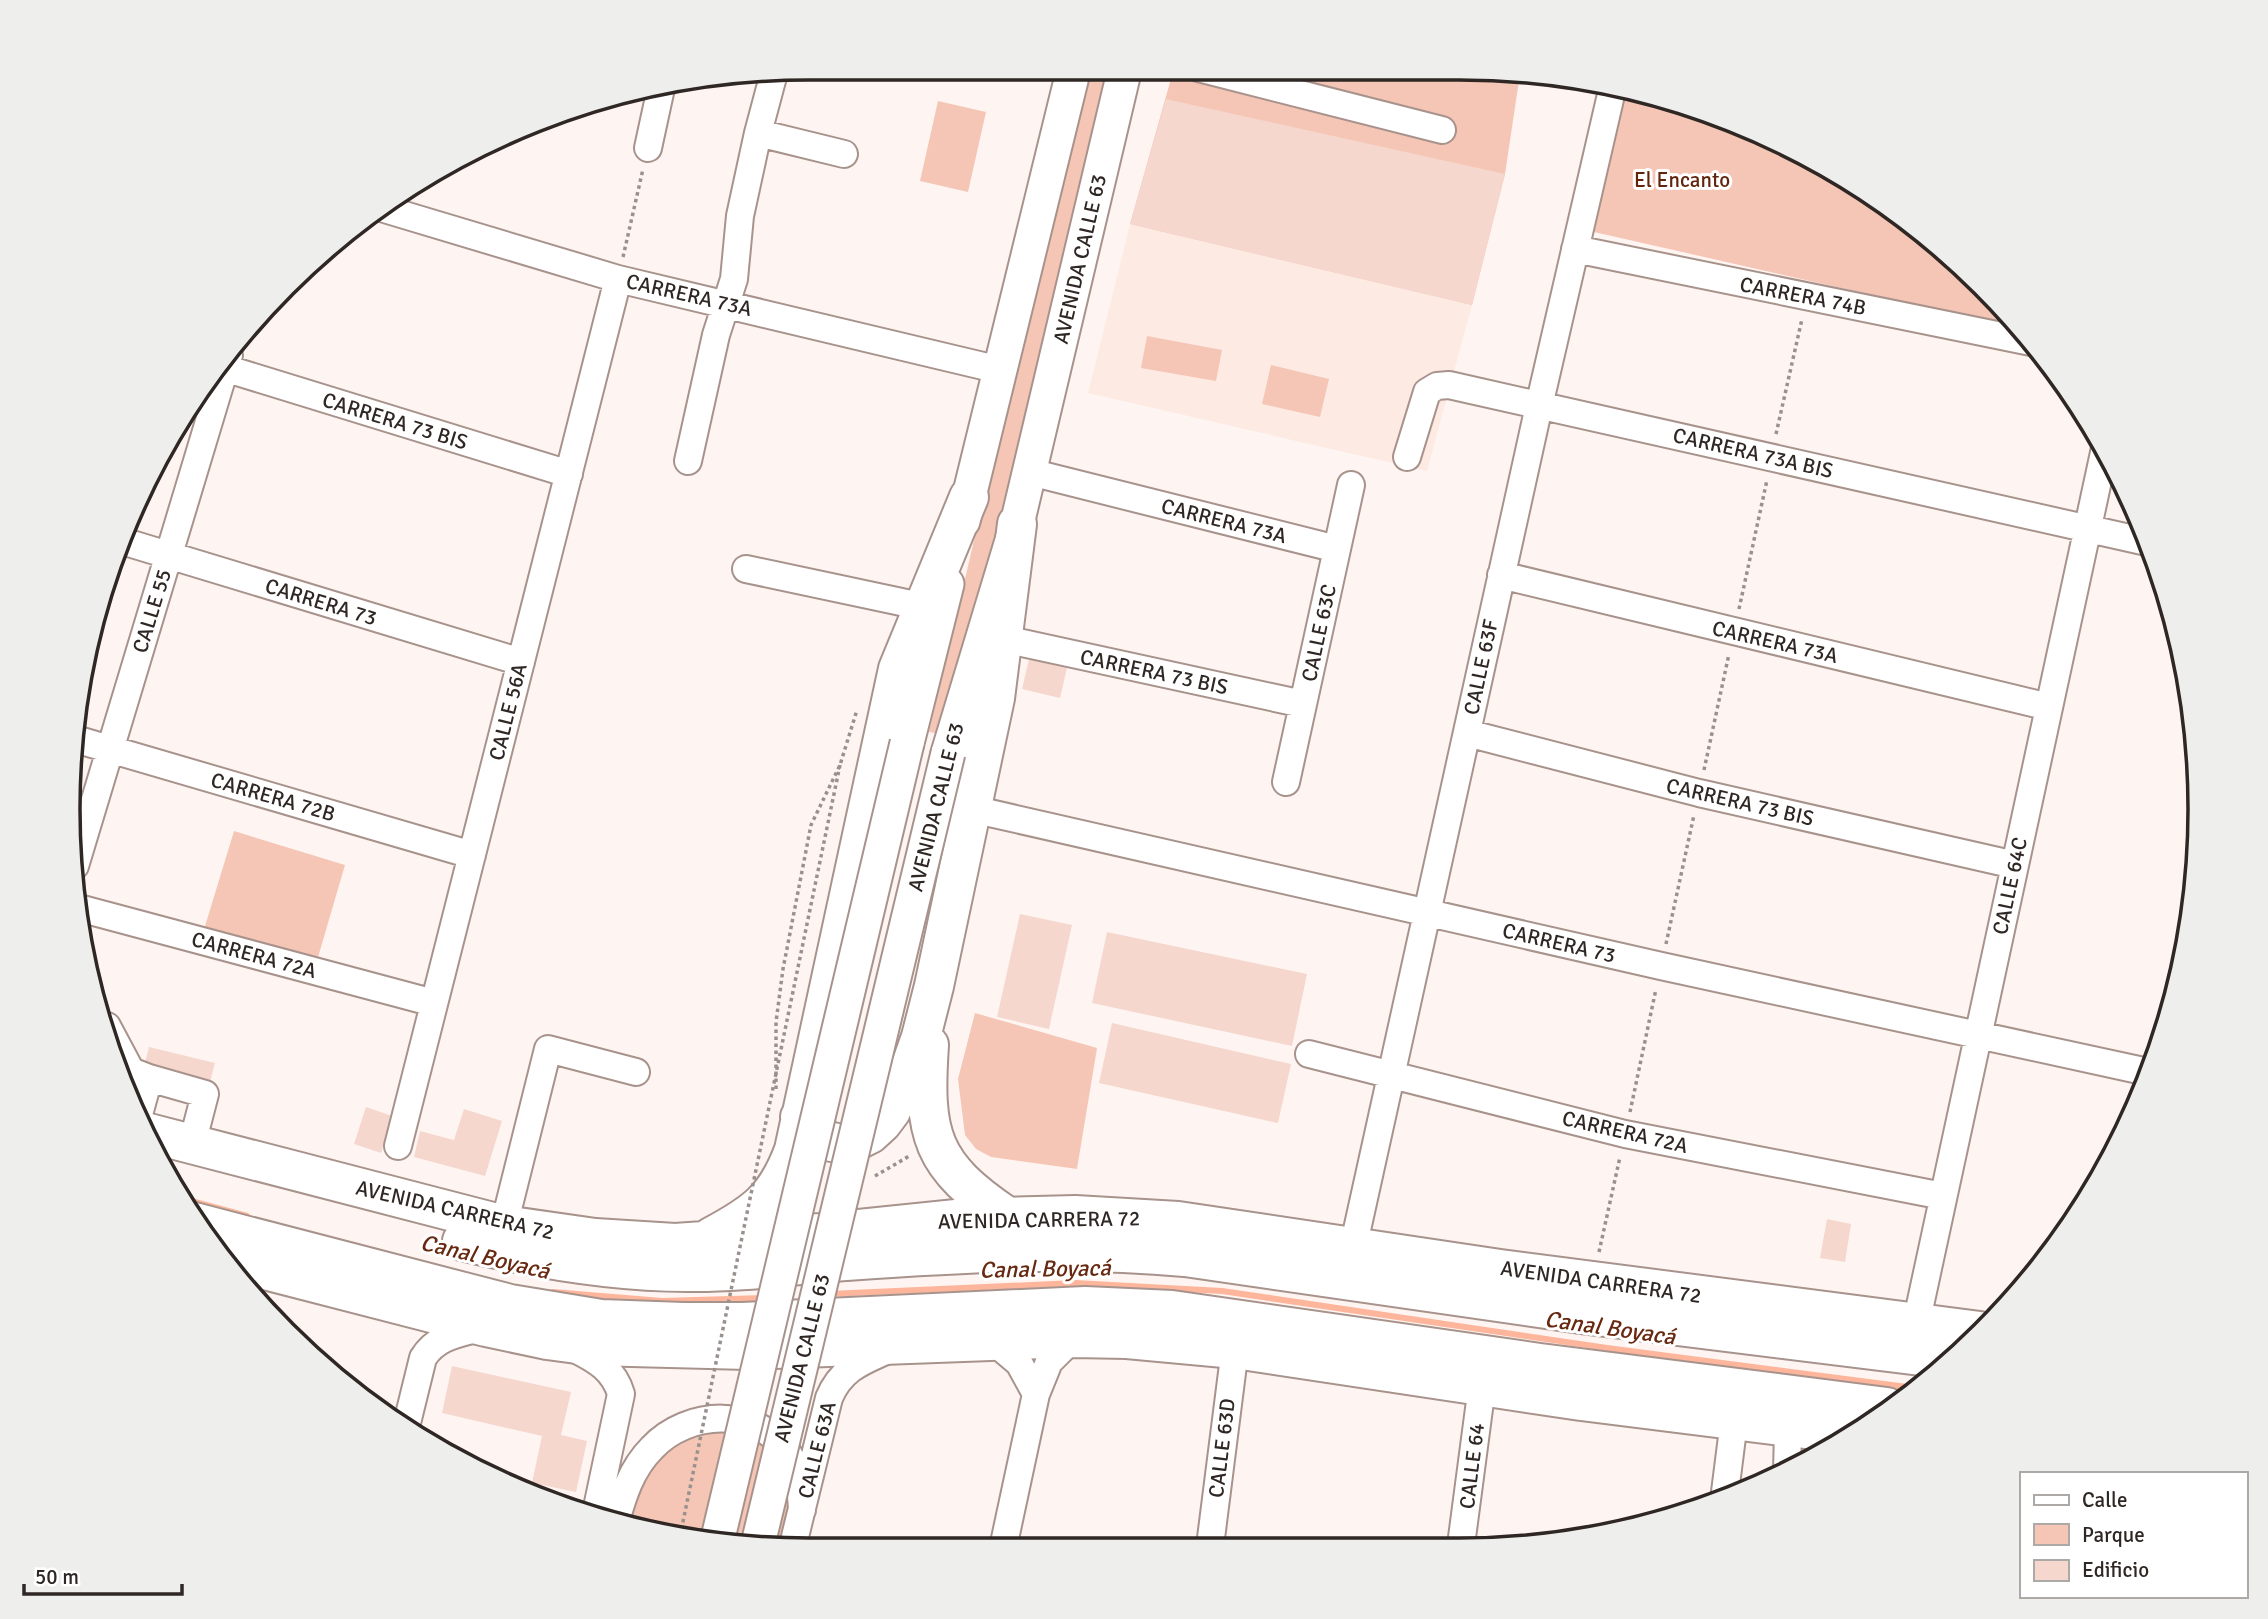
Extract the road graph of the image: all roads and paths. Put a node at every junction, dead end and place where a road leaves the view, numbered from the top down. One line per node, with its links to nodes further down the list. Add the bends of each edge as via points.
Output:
1 (1071, 80): 17 (main road)
2 (1122, 80): 23 (main road, AVENIDA CALLE 63)
3 (1245, 80): 7 (street)
4 (772, 82): 8 (street)
5 (657, 97): 9 (street)
6 (1610, 97): 12 (street, CALLE 63F)
7 (1442, 130)
8 (758, 133): 10 (street); 14 (street)
9 (648, 148): 13 (path)
10 (844, 154)
11 (393, 211): 13 (street, CARRERA 73A)
12 (1576, 249): 15 (street, CARRERA 74B); 19 (street, CALLE 63F)
13 (621, 269): 14 (street, CARRERA 73A); 24 (street, CALLE 56A)
14 (727, 305): 17 (street, CARRERA 73A); 21 (street)
15 (2015, 339)
16 (232, 365): 24 (street, CARRERA 73 BIS)
17 (1000, 370): 26 (main road)
18 (220, 381): 32 (street, CALLE 55)
19 (1539, 405): 20 (street, CARRERA 73A BIS, via 1437,386 1427,392 1421,405); 28 (street, CARRERA 73A BIS); 34 (street, CALLE 63F)
20 (1407, 457)
21 (688, 461)
22 (2101, 466): 28 (street, CALLE 64C)
23 (1030, 472): 27 (main road, AVENIDA CALLE 63); 31 (street, CARRERA 73A)
24 (569, 474): 37 (street, CALLE 56A)
25 (1351, 485): 31 (street, CALLE 63C)
26 (969, 497): 35 (highway)
27 (1017, 524): 36 (highway); 104 (main road, AVENIDA CALLE 63, bridge, via 948,753)
28 (2087, 528): 29 (street, CARRERA 73A BIS); 39 (street, CALLE 64C)
29 (2135, 539)
30 (131, 544): 32 (street, CARRERA 73)
31 (1337, 549): 38 (street, CALLE 63C)
32 (169, 555): 37 (street, CARRERA 73); 42 (street, CALLE 55)
33 (746, 569): 35 (street)
34 (1501, 575): 39 (street, CARRERA 73A); 40 (street, CALLE 63F)
35 (932, 609): 60 (highway, via 898,669); 103 (main road, AVENIDA CALLE 63, bridge, via 907,743)
36 (1004, 639): 38 (street, CARRERA 73 BIS); 45 (highway)
37 (521, 662): 47 (street, CALLE 56A)
38 (1303, 705): 44 (street, CALLE 63C)
39 (2049, 707): 48 (street, CALLE 64C)
40 (1467, 733): 48 (street, CARRERA 73 BIS, via 1699,793); 50 (street, CALLE 63F)
41 (84, 742): 42 (street, CARRERA 72B)
42 (110, 749): 46 (street, CALLE 55); 47 (street, CARRERA 72B)
43 (840, 765): 102 (path, bridge)
44 (1286, 782)
45 (972, 809): 50 (street, CARRERA 73); 51 (highway)
46 (81, 844)
47 (471, 855): 52 (street, CALLE 56A)
48 (2015, 865): 53 (street, CALLE 64C)
49 (88, 910): 52 (street, CARRERA 72A)
50 (1427, 912): 53 (street, CARRERA 73); 58 (street, CALLE 63F)
51 (934, 986): 60 (highway, via 910,1068 882,1123 870,1134 842,1144 827,1141); 68 (highway, via 926,1089 933,1140 957,1177)
52 (434, 1003): 63 (street, CALLE 56A)
53 (1978, 1036): 56 (street, CARRERA 73); 67 (street, CALLE 64C)
54 (1309, 1054): 58 (street, CARRERA 72A)
55 (125, 1060): 59 (street, via 131,1071)
56 (2139, 1070)
57 (636, 1072): 69 (street, via 548,1049)
58 (1391, 1074): 67 (street, CARRERA 72A, via 1625,1134); 72 (street, CALLE 63F)
59 (149, 1078): 61 (street); 62 (street, via 205,1094)
60 (800, 1116): 71 (highway, via 791,1157 774,1191 739,1222)
61 (159, 1137)
62 (159, 1139): 64 (highway, AVENIDA CARRERA 72)
63 (398, 1146)
64 (248, 1172): 69 (highway, AVENIDA CARRERA 72); 76 (highway, AVENIDA CARRERA 72, via 514,1254 600,1267 688,1272 1022,1252 1137,1253)
65 (761, 1172): 66 (path)
66 (743, 1187)
67 (1943, 1196): 78 (street, CALLE 64C)
68 (1007, 1217): 71 (highway, AVENIDA CARRERA 72); 72 (highway, AVENIDA CARRERA 72, via 1075,1215 1178,1221)
69 (504, 1225): 71 (highway, AVENIDA CARRERA 72, via 595,1238)
70 (212, 1227): 77 (highway, via 510,1304 601,1319)
71 (702, 1242)
72 (1353, 1248): 74 (highway, AVENIDA CARRERA 72)
73 (240, 1264): 79 (highway)
74 (1500, 1269): 75 (highway, AVENIDA CARRERA 72); 76 (highway)
75 (1787, 1307): 78 (highway, AVENIDA CARRERA 72); 81 (highway)
76 (1581, 1314): 81 (highway, AVENIDA CARRERA 72)
77 (675, 1322): 86 (highway); 88 (highway); 92 (highway, via 1085,1306 1172,1310)
78 (1916, 1324): 80 (highway, AVENIDA CARRERA 72)
79 (486, 1327): 83 (highway); 93 (street, via 448,1336 427,1352)
80 (1969, 1330)
81 (1725, 1332): 89 (highway, AVENIDA CARRERA 72)
82 (1073, 1338): 84 (highway); 87 (highway); 91 (street, via 1049,1362)
83 (561, 1341): 86 (highway); 99 (street, via 609,1370 621,1394)
84 (993, 1341): 85 (highway); 91 (street, via 1019,1363)
85 (900, 1346): 88 (highway); 100 (street, CALLE 63A, via 854,1366 836,1382)
86 (621, 1348): 88 (highway)
87 (1235, 1349): 90 (highway); 107 (street, CALLE 63D)
88 (719, 1350)
89 (1939, 1358)
90 (1482, 1387): 94 (highway); 108 (street, CALLE 64)
91 (1036, 1394): 106 (street)
92 (1878, 1406)
93 (408, 1419)
94 (1734, 1421): 95 (highway); 98 (street)
95 (1788, 1428): 96 (highway); 97 (street)
96 (1836, 1433)
97 (1787, 1460)
98 (1726, 1487)
99 (597, 1507)
100 (802, 1510): 101 (street, via 796,1470 776,1437 741,1421 705,1419 685,1424 652,1447 637,1466); 105 (street, CALLE 63A)
101 (618, 1513)
102 (682, 1527)
103 (719, 1533)
104 (760, 1537)
105 (795, 1538)
106 (1005, 1538)
107 (1211, 1538)
108 (1462, 1538)

